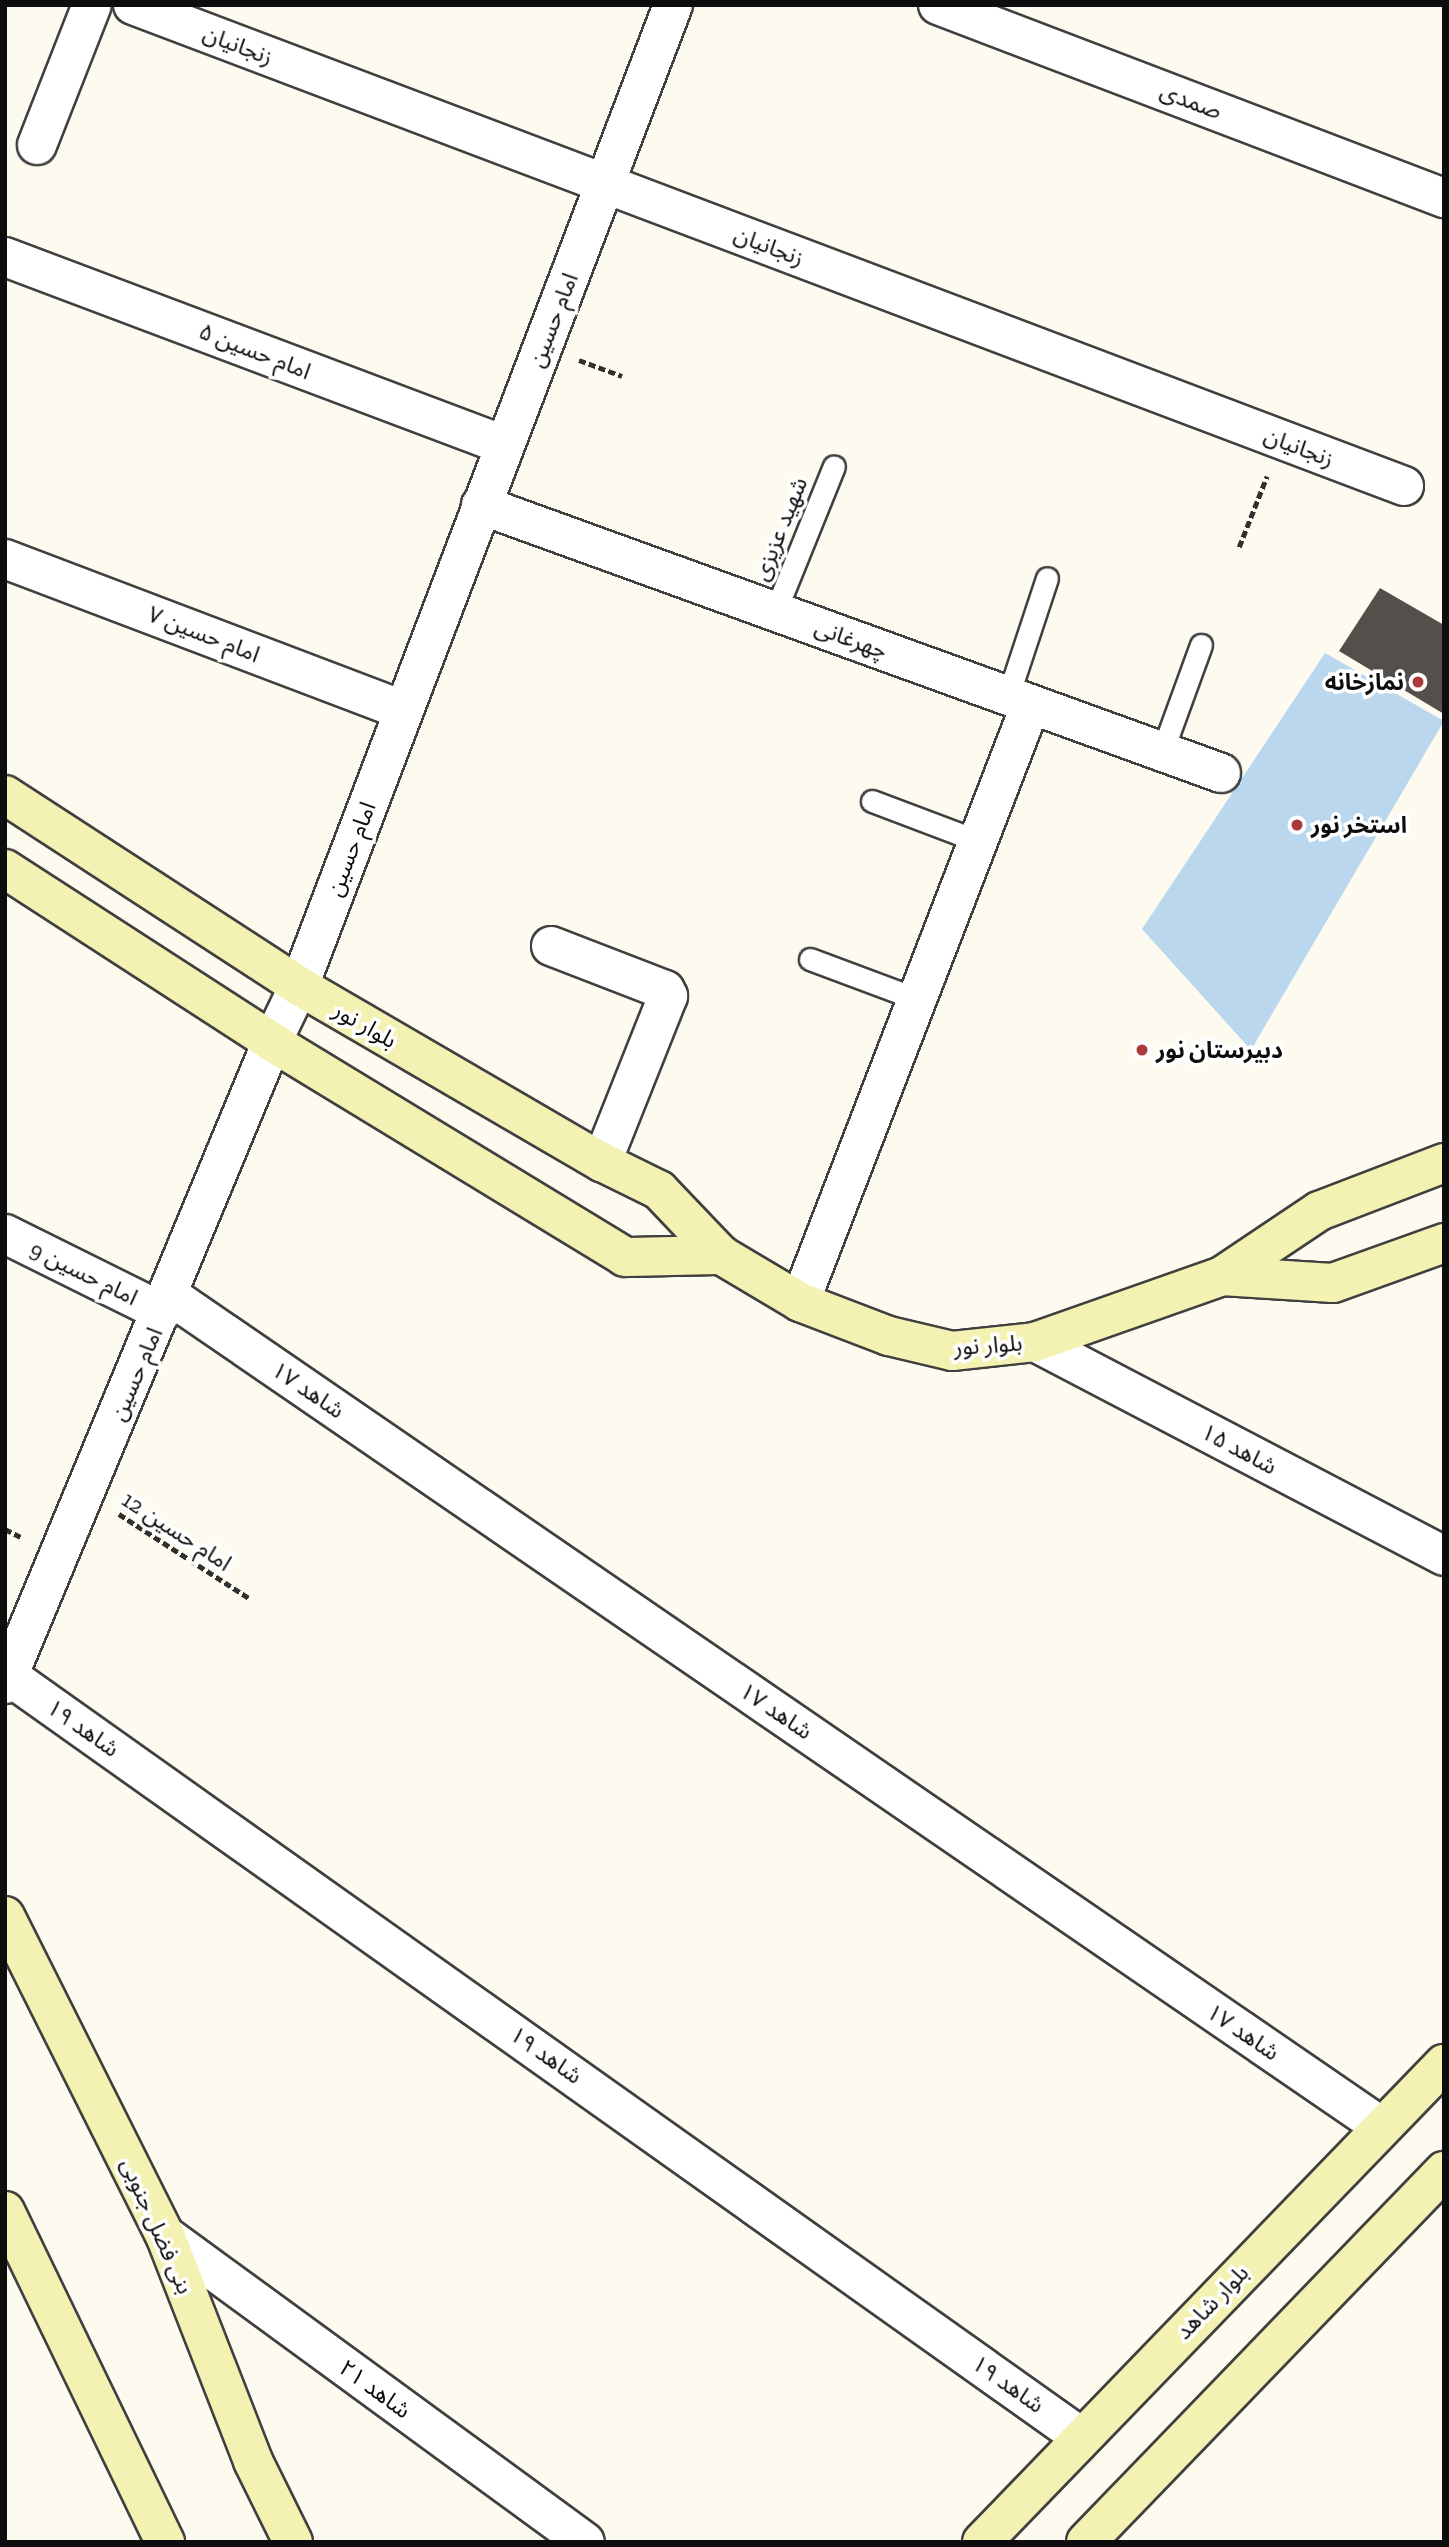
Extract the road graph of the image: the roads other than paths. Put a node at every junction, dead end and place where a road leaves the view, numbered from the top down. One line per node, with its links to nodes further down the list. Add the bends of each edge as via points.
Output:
1 (92, 5): 5 (street)
2 (133, 5): 6 (street, زنجانیان)
3 (673, 5): 6 (street, امام حسین)
4 (939, 5): 7 (street, صمدی)
5 (37, 145)
6 (605, 183): 9 (street, امام حسین); 11 (street, زنجانیان)
7 (1444, 198)
8 (5, 257): 9 (street, امام حسین ۵)
9 (504, 445): 12 (street, امام حسین)
10 (834, 466): 15 (lane, شهید عزیزی)
11 (1404, 486)
12 (481, 505): 15 (street, چهرغانی); 18 (street, امام حسین)
13 (5, 559): 18 (street, امام حسین ۷)
14 (1047, 578): 17 (lane)
15 (775, 612): 17 (street, چهرغانی)
16 (1201, 645): 19 (lane)
17 (1019, 700): 19 (street, چهرغانی); 23 (street)
18 (403, 710): 27 (street, امام حسین)
19 (1162, 752): 20 (street, چهرغانی)
20 (1221, 773)
21 (5, 795): 27 (street, بلوار نور)
22 (872, 802): 23 (lane)
23 (978, 841): 28 (street)
24 (5, 869): 29 (street)
25 (551, 946): 30 (street, via 665,990 668,996)
26 (810, 959): 28 (lane)
27 (299, 986): 29 (street, امام حسین); 30 (street, بلوار نور)
28 (917, 999): 36 (street)
29 (272, 1042): 34 (street, via 625,1257); 37 (street, امام حسین)
30 (602, 1162): 34 (street, بلوار نور, via 659,1190)
31 (1444, 1163): 35 (street, بلوار نور, via 1319,1211)
32 (5, 1234): 37 (street, امام حسین 9)
33 (1444, 1244): 35 (street, بلوار نور, via 1333,1283)
34 (721, 1255): 36 (street, بلوار نور)
35 (1222, 1276): 38 (street, بلوار نور)
36 (800, 1302): 38 (street, بلوار نور, via 889,1336 952,1350)
37 (166, 1303): 40 (street, امام حسین); 43 (street, شاهد ۱۷)
38 (1035, 1342): 39 (street, شاهد ۱۵)
39 (1444, 1556)
40 (7, 1680): 47 (street, شاهد ۱۹)
41 (5, 1916): 46 (street, بنی فضل جنوبی)
42 (1444, 2064): 43 (street, بلوار شاهد)
43 (1382, 2127): 47 (street, بلوار شاهد)
44 (1444, 2171): 52 (street)
45 (5, 2211): 48 (street)
46 (165, 2235): 49 (street, بنی فضل جنوبی, via 253,2461); 50 (street, شاهد ۲۱)
47 (1081, 2437): 51 (street, بلوار شاهد)
48 (165, 2542)
49 (293, 2542)
50 (585, 2542)
51 (982, 2542)
52 (1086, 2542)

